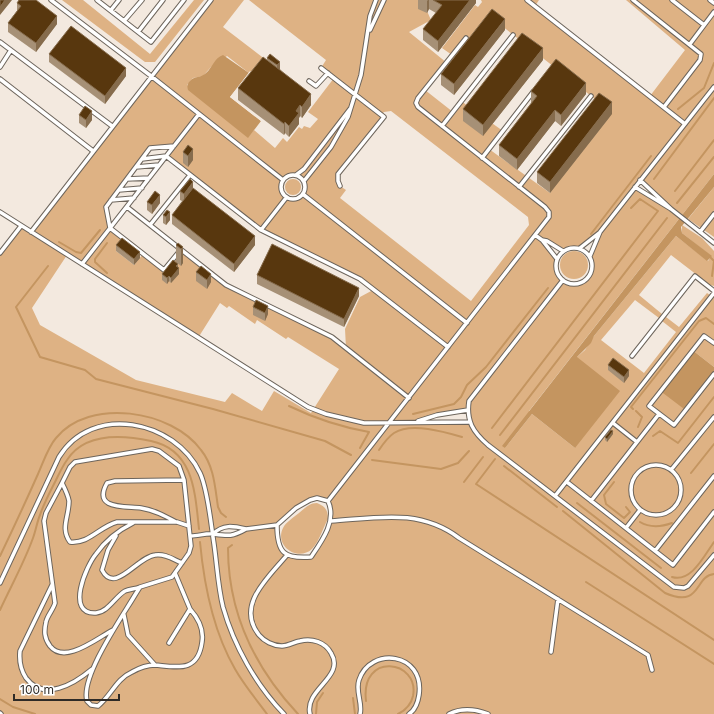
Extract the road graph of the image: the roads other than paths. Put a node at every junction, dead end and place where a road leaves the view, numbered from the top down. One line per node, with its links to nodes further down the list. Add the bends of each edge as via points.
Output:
1 (52, 0): 29 (lane)
2 (99, 0): 15 (lane)
3 (119, 0): 15 (lane)
4 (142, 0): 17 (lane)
5 (163, 0): 19 (lane)
6 (184, 0): 19 (lane, via 151,42)
7 (211, 0): 29 (lane)
8 (376, 0): 20 (lane, via 370,16)
9 (384, 0): 20 (lane)
10 (526, 0): 36 (lane)
11 (634, 0): 24 (lane)
12 (672, 0): 18 (lane)
13 (710, 0): 14 (lane)
14 (714, 3)
15 (111, 10): 17 (lane)
16 (714, 12): 18 (lane)
17 (124, 21): 19 (lane)
18 (704, 25): 24 (lane)
19 (138, 32)
20 (369, 32): 34 (lane)
21 (513, 35): 41 (lane)
22 (466, 38): 41 (lane, via 416,103)
23 (0, 42): 25 (lane)
24 (690, 44): 36 (lane, via 701,54 700,60)
25 (11, 50): 26 (lane); 40 (lane)
26 (0, 67)
27 (321, 68): 28 (lane)
28 (328, 73): 31 (lane, via 316,86); 34 (lane)
29 (151, 76): 38 (lane); 40 (lane)
30 (0, 79): 43 (lane)
31 (309, 81)
32 (714, 87): 39 (lane)
33 (535, 90): 45 (lane)
34 (355, 95): 37 (lane); 56 (lane, via 384,117 338,174)
35 (591, 96): 57 (lane)
36 (664, 107): 39 (lane)
37 (350, 108): 50 (lane); 55 (lane, via 344,127 334,143)
38 (199, 114): 42 (lane); 53 (lane)
39 (685, 124): 54 (lane)
40 (112, 126): 43 (lane)
41 (442, 126): 45 (lane)
42 (174, 146): 44 (lane); 46 (lane, via 150,148)
43 (93, 151): 73 (lane)
44 (166, 156): 46 (lane); 47 (lane); 49 (lane)
45 (482, 158): 57 (lane)
46 (142, 159): 48 (lane)
47 (160, 165): 48 (lane); 51 (lane)
48 (136, 167): 52 (lane)
49 (190, 174): 69 (lane); 72 (lane)
50 (296, 175): 53 (lane); 55 (lane)
51 (150, 178): 52 (lane); 59 (lane)
52 (127, 179): 60 (lane)
53 (283, 180): 63 (lane, via 281,189)
54 (640, 180): 58 (lane); 66 (lane)
55 (304, 181): 61 (lane)
56 (340, 186)
57 (519, 187): 76 (lane, via 549,212 549,217)
58 (635, 187): 66 (lane); 74 (lane)
59 (142, 188): 60 (lane); 62 (lane)
60 (119, 190): 64 (lane)
61 (304, 195): 63 (lane, via 295,200); 88 (lane)
62 (134, 198): 64 (lane); 65 (lane)
63 (286, 198): 72 (lane)
64 (111, 200): 71 (lane, via 106,207)
65 (127, 207): 69 (lane); 71 (lane)
66 (670, 209): 75 (lane)
67 (0, 212): 70 (lane)
68 (714, 214): 75 (lane)
69 (150, 225): 80 (lane)
70 (22, 226): 73 (lane); 82 (lane)
71 (110, 228): 80 (lane, via 164,270); 85 (lane)
72 (261, 230): 90 (lane, via 360,280)
73 (31, 232): 85 (lane)
74 (600, 232): 79 (lane); 83 (lane)
75 (700, 232): 78 (lane)
76 (535, 235): 77 (lane); 88 (lane)
77 (542, 240): 81 (lane); 84 (lane)
78 (714, 243)
79 (580, 248): 81 (lane); 83 (lane)
80 (181, 249): 93 (lane, via 226,285 332,338)
81 (563, 251): 84 (lane)
82 (0, 253)
83 (590, 256): 86 (lane, via 593,264 589,277 578,284)
84 (557, 258): 86 (lane, via 557,272)
85 (82, 264): 100 (lane, via 308,407 364,423)
86 (563, 280): 94 (lane, via 474,393 469,401)
87 (714, 292): 91 (lane, via 695,276); 99 (lane)
88 (467, 323): 90 (lane)
89 (714, 343): 95 (lane, via 704,336 649,406)
90 (448, 347): 93 (lane)
91 (632, 356)
92 (714, 374): 95 (lane, via 674,425)
93 (409, 398): 100 (lane)
94 (468, 410): 97 (lane); 98 (lane)
95 (659, 414): 101 (lane)
96 (714, 417): 102 (lane)
97 (416, 421): 98 (lane); 100 (lane)
98 (469, 422): 107 (lane, via 481,439)
99 (613, 423): 101 (lane); 105 (lane)
100 (388, 424): 108 (lane)
101 (637, 442): 109 (lane)
102 (671, 470): 110 (lane, via 654,465 644,468 636,475 631,484 631,495); 110 (lane, via 681,486 680,498 675,507 657,516)
103 (714, 476): 122 (lane)
104 (184, 480): 106 (lane, via 179,466 159,451 152,449 75,462); 113 (lane, via 115,481 107,483 104,489 104,497 112,506 142,508); 116 (lane)
105 (567, 482): 107 (lane); 109 (lane)
106 (62, 483): 114 (lane, via 69,502 64,525 70,542 79,543 107,525 117,522); 128 (lane, via 44,521)
107 (555, 496): 124 (lane, via 674,588 688,586)
108 (328, 501): 112 (lane, via 332,510); 115 (lane, via 317,498 310,500 296,508)
109 (591, 501): 117 (lane)
110 (640, 510): 117 (lane)
111 (714, 512): 122 (lane, via 673,565)
112 (330, 521): 123 (lane, via 311,557 294,558); 130 (lane, via 405,516 432,522 446,527)
113 (177, 522): 114 (lane); 116 (lane)
114 (134, 523): 119 (lane)
115 (277, 525): 118 (lane); 123 (lane, via 277,538 283,552)
116 (189, 526): 121 (lane)
117 (626, 528): 122 (lane)
118 (246, 529): 120 (lane, via 235,535 221,537); 120 (lane, via 234,526 219,527)
119 (117, 533): 125 (lane, via 103,562 102,570 105,576 117,579 140,561 157,554); 129 (lane, via 105,542 88,566 79,601 82,608 97,613 106,609 126,591)
120 (213, 534): 121 (lane); 127 (lane, via 201,475 181,446 160,433 131,425 95,427 66,445); 139 (lane, via 223,606 232,636 258,681)
121 (191, 536): 125 (lane, via 189,553)
122 (655, 551)
123 (287, 554): 140 (lane, via 252,600 249,614 257,633 265,642 282,646 302,640 315,640 326,646 332,654 334,664 331,674 309,702)
124 (713, 558)
125 (182, 563): 126 (lane)
126 (175, 573): 129 (lane, via 172,577); 131 (lane)
127 (0, 583)
128 (52, 585): 133 (lane, via 55,603 46,620 44,632 52,648 61,653 71,653); 137 (lane, via 20,651 19,662 22,672 38,688 49,690 71,684)
129 (140, 587): 132 (lane)
130 (558, 599): 135 (lane); 138 (lane, via 648,655)
131 (190, 609): 134 (lane); 136 (lane, via 200,625 201,649 190,664 177,668)
132 (124, 614): 133 (lane); 136 (lane, via 128,635)
133 (114, 630): 137 (lane)
134 (169, 643)
135 (551, 652)
136 (155, 665): 137 (lane, via 130,672 98,706 92,705 85,696)
137 (93, 669)
138 (652, 670)
139 (284, 714)
140 (310, 714)
141 (360, 714): 142 (lane, via 358,682 364,668 380,660 396,658 408,663 419,678 418,698 413,711)
142 (409, 714)
143 (449, 714): 144 (lane, via 472,710)
144 (488, 714)

